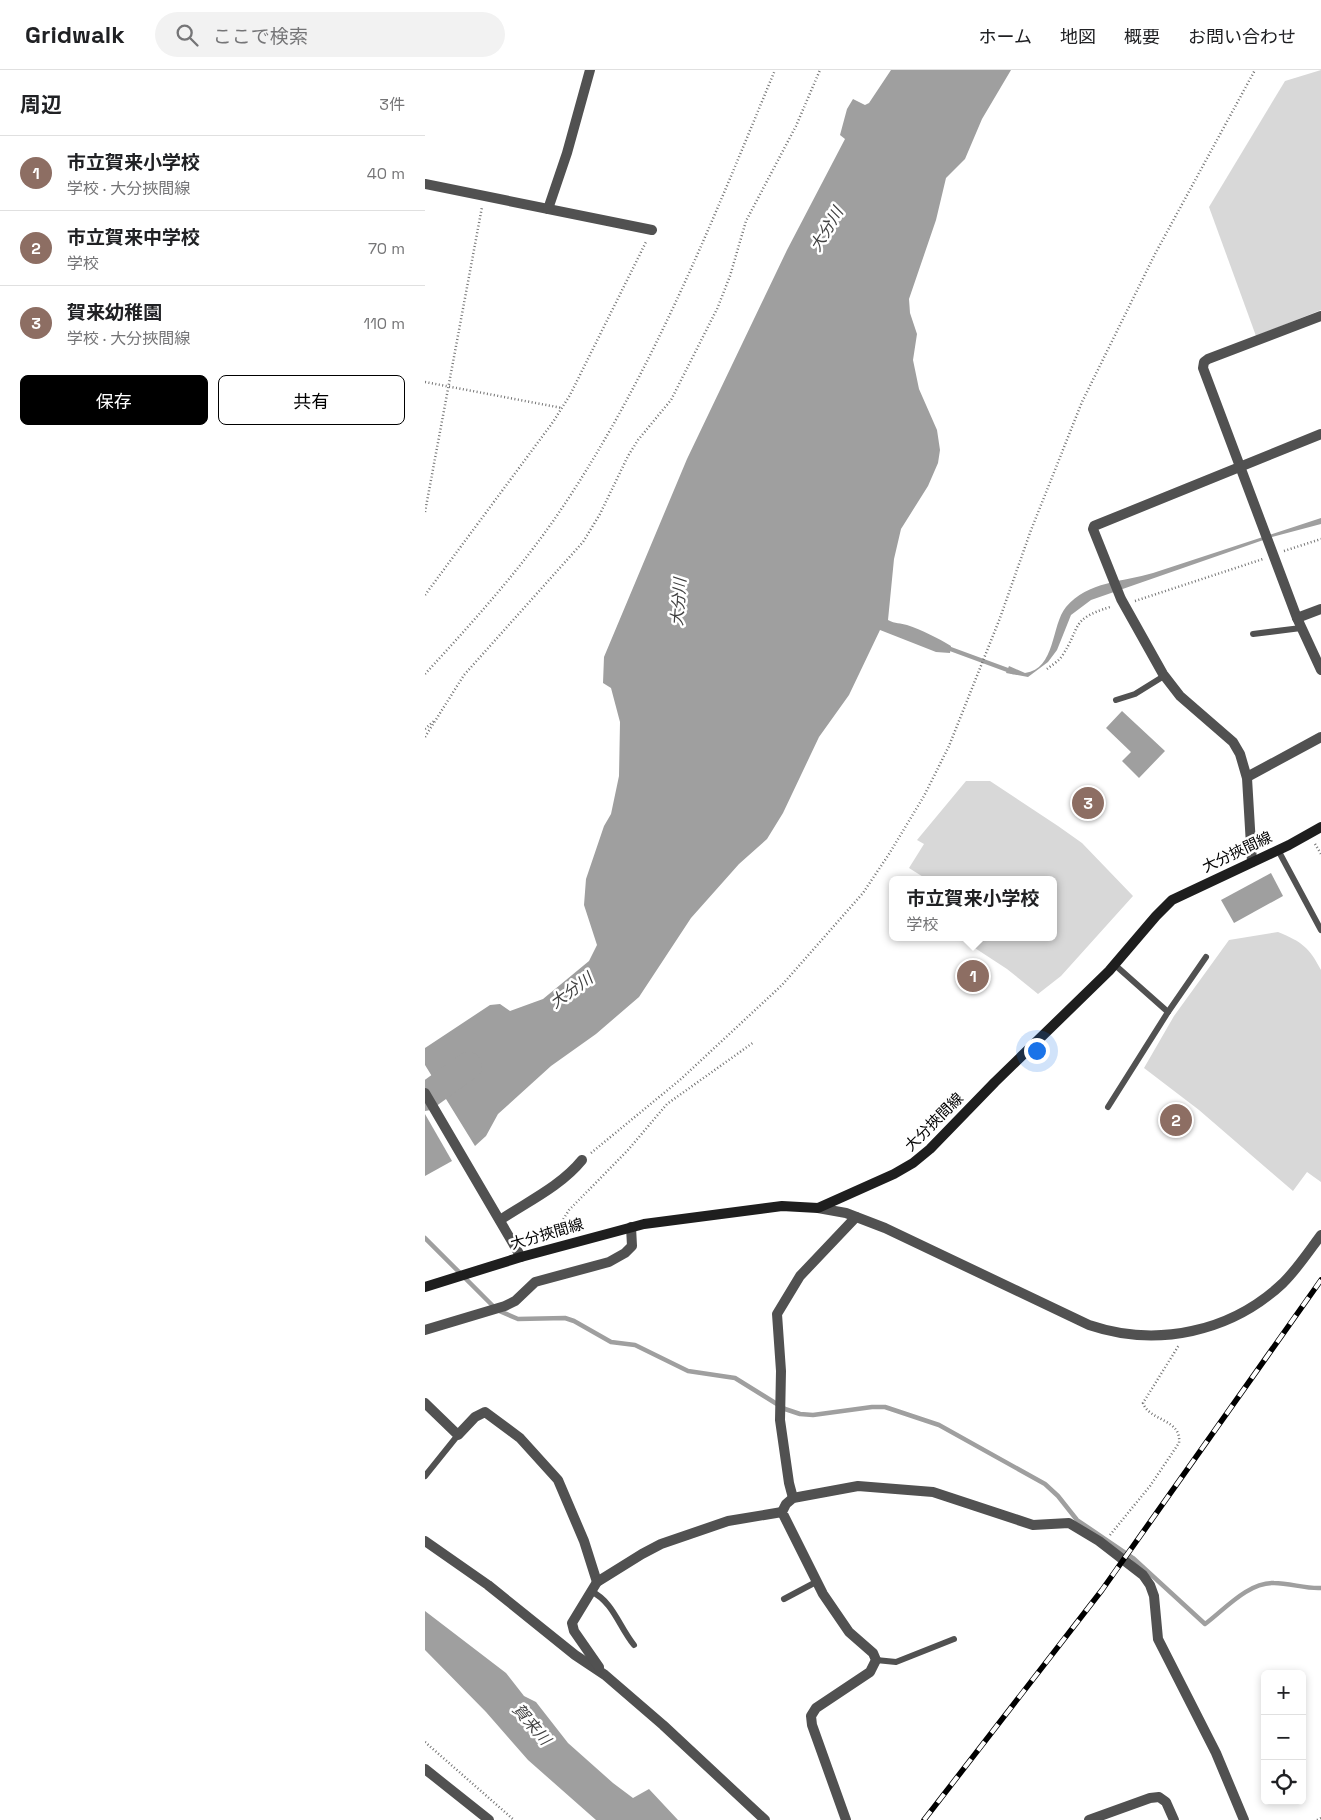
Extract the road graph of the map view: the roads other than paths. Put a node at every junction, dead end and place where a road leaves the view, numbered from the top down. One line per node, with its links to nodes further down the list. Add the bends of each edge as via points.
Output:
1 (590, 70): 3 (street)
2 (425, 184): 3 (street)
3 (548, 209): 4 (street)
4 (652, 230)
5 (1321, 316): 7 (street, via 1204,362 1203,371)
6 (1321, 434): 7 (street)
7 (1240, 467): 9 (street); 13 (street, via 1094,526 1123,602)
8 (1321, 609): 9 (street)
9 (1297, 618): 10 (street)
10 (1301, 628): 11 (lane); 12 (street)
11 (1253, 634)
12 (1321, 670)
13 (1164, 676): 14 (lane, via 1135,694); 16 (street, via 1181,696 1233,742)
14 (1116, 700)
15 (1321, 737): 16 (street)
16 (1247, 777): 19 (street)
17 (1321, 827): 18 (main road, 大分挾間線)
18 (1278, 850): 19 (main road, 大分挾間線); 20 (lane)
19 (1252, 862): 22 (main road, 大分挾間線, via 1172,900)
20 (1321, 930)
21 (1206, 957): 23 (lane)
22 (1115, 965): 23 (lane); 27 (main road, 大分挾間線, via 923,1156 888,1177)
23 (1168, 1012): 25 (lane)
24 (425, 1093): 28 (street)
25 (1108, 1107)
26 (582, 1160): 28 (street, via 557,1183)
27 (818, 1208): 29 (street); 30 (main road, 大分挾間線, via 775,1207)
28 (498, 1216): 32 (street)
29 (856, 1217): 31 (street, via 1074,1319 1102,1329 1144,1335 1193,1332 1243,1313 1284,1282); 38 (street, via 800,1276 777,1314 780,1420)
30 (631, 1227): 32 (main road, 大分挾間線); 34 (street, via 632,1246 615,1259 541,1280 505,1306)
31 (1321, 1235)
32 (521, 1257): 33 (main road, 大分挾間線)
33 (425, 1287)
34 (425, 1330)
35 (425, 1403): 36 (street)
36 (457, 1435): 37 (lane); 42 (street, via 475,1417 488,1412 547,1466 558,1480 573,1511)
37 (425, 1476)
38 (793, 1498): 39 (street); 54 (street, via 858,1486 933,1492 1033,1525 1069,1522 1102,1544 1150,1584 1158,1638 1216,1753)
39 (782, 1512): 41 (street); 42 (street, via 728,1521 661,1544)
40 (425, 1540): 47 (street)
41 (816, 1582): 43 (lane); 46 (street, via 846,1628 873,1653)
42 (594, 1586): 45 (lane, via 606,1599 623,1632); 47 (street, via 573,1619 572,1627)
43 (784, 1599)
44 (954, 1639): 46 (lane, via 896,1662)
45 (634, 1645)
46 (876, 1660): 51 (street, via 870,1672 816,1708 811,1716)
47 (605, 1675): 50 (street)
48 (425, 1769): 49 (street)
49 (482, 1818)
50 (765, 1820)
51 (846, 1820)
52 (1089, 1820): 53 (street, via 1159,1797 1166,1802)
53 (1174, 1820)
54 (1244, 1820)

